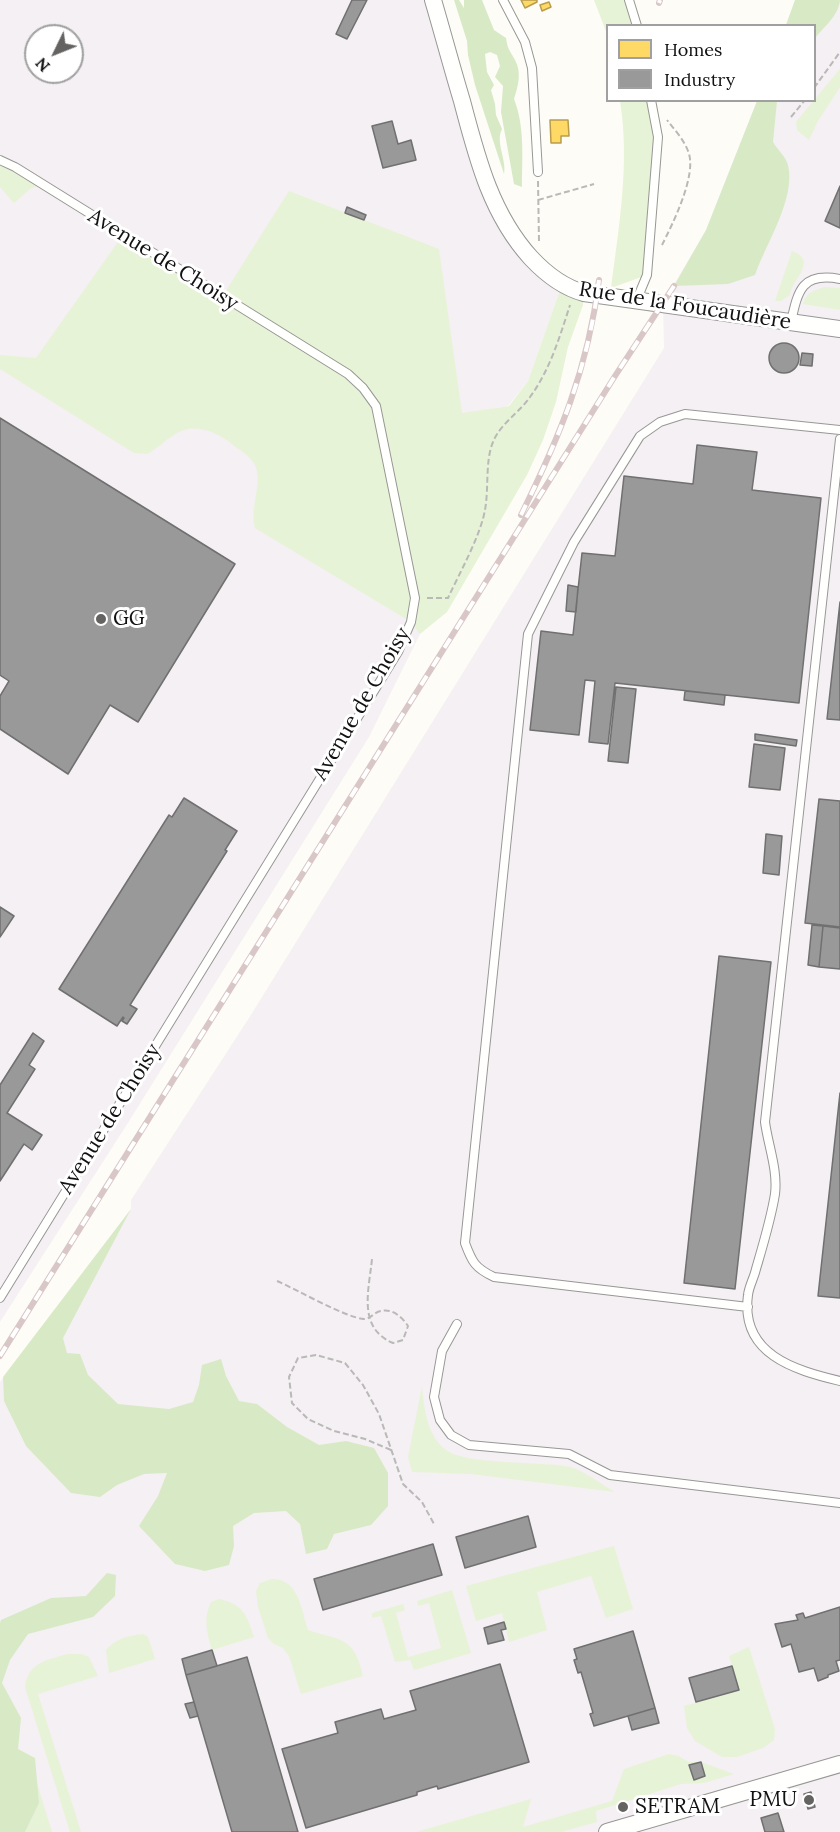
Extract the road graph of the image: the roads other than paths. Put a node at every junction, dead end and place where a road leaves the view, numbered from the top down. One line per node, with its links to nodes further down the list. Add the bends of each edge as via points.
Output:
1 (433, 0): 9 (street, Rue de la Foucaudière, via 486,184 507,227 539,266 562,284 576,291)
2 (503, 0): 7 (lane, via 525,42 532,68)
3 (629, 0): 4 (lane)
4 (636, 24)
5 (651, 102): 9 (lane, via 658,137 646,275)
6 (0, 160): 14 (lane, Avenue de Choisy, via 339,368 363,388 376,406 415,598 411,622 398,651)
7 (538, 172)
8 (840, 278): 10 (lane, via 823,276 803,286 797,294)
9 (637, 299): 10 (street, Rue de la Foucaudière)
10 (791, 322): 11 (street, Rue de la Foucaudière)
11 (840, 329)
12 (840, 430): 15 (lane, via 685,414 660,422 640,436 574,542 528,634 465,1243 472,1261 494,1277)
13 (840, 439): 15 (lane, via 765,1122 775,1191)
14 (0, 1298)
15 (748, 1307): 17 (lane, via 748,1321 756,1339 773,1356 803,1372)
16 (457, 1324): 18 (lane, via 441,1351 435,1397 440,1420 451,1436 469,1445 569,1454 610,1475)
17 (840, 1381)
18 (840, 1503)
19 (840, 1764): 20 (street)
20 (607, 1832)

